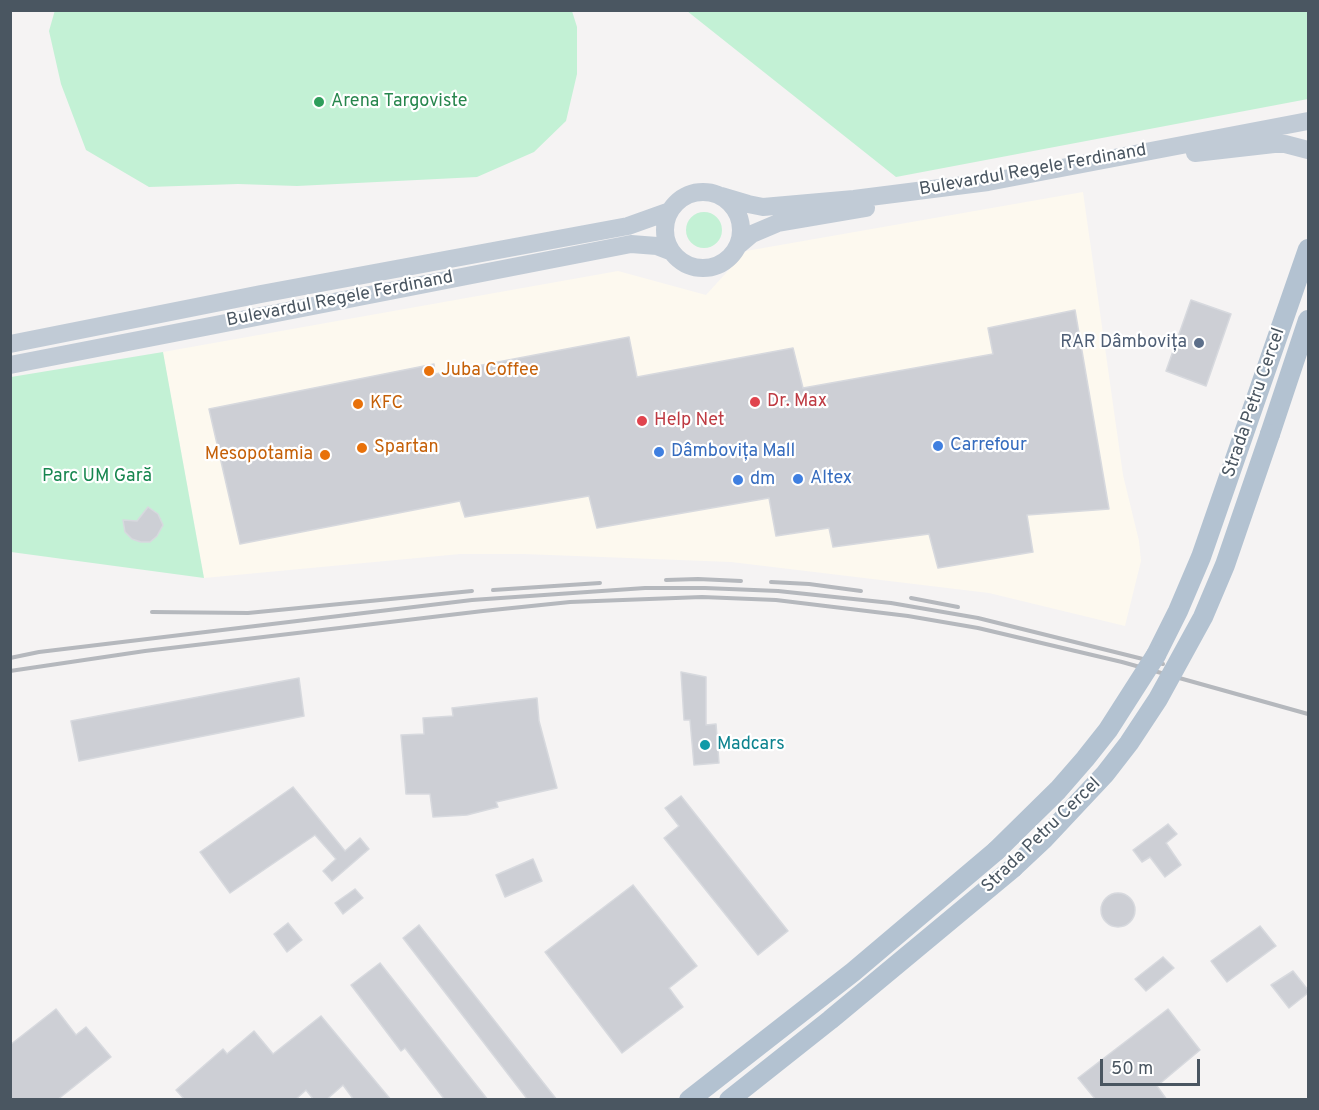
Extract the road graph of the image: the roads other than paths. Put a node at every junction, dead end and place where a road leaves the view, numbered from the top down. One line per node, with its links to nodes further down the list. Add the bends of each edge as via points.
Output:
1 (1308, 121): 3 (main road, Bulevardul Regele Ferdinand, via 977,183 854,199 763,207)
2 (1308, 150): 5 (main road, Bulevardul Regele Ferdinand, via 1285,144 1178,155 778,223 752,234)
3 (721, 196): 4 (main road, Bulevardul Regele Ferdinand, via 699,192 688,195); 5 (main road, via 738,212 742,235)
4 (670, 211): 7 (main road, via 664,228); 9 (main road, Bulevardul Regele Ferdinand, via 633,224)
5 (739, 245): 7 (main road, Bulevardul Regele Ferdinand, via 726,261 708,268 687,265)
6 (1308, 249): 11 (main road, Strada Petru Cercel, bridge, via 1202,556 1156,655 1108,730 1058,790 996,851 861,966)
7 (670, 251): 10 (main road, Bulevardul Regele Ferdinand, via 631,244)
8 (1308, 320): 12 (main road, Strada Petru Cercel, bridge, via 1220,576 1184,653 1129,743 1105,774 1013,868)
9 (10, 344)
10 (10, 364)
11 (689, 1100)
12 (729, 1100)

